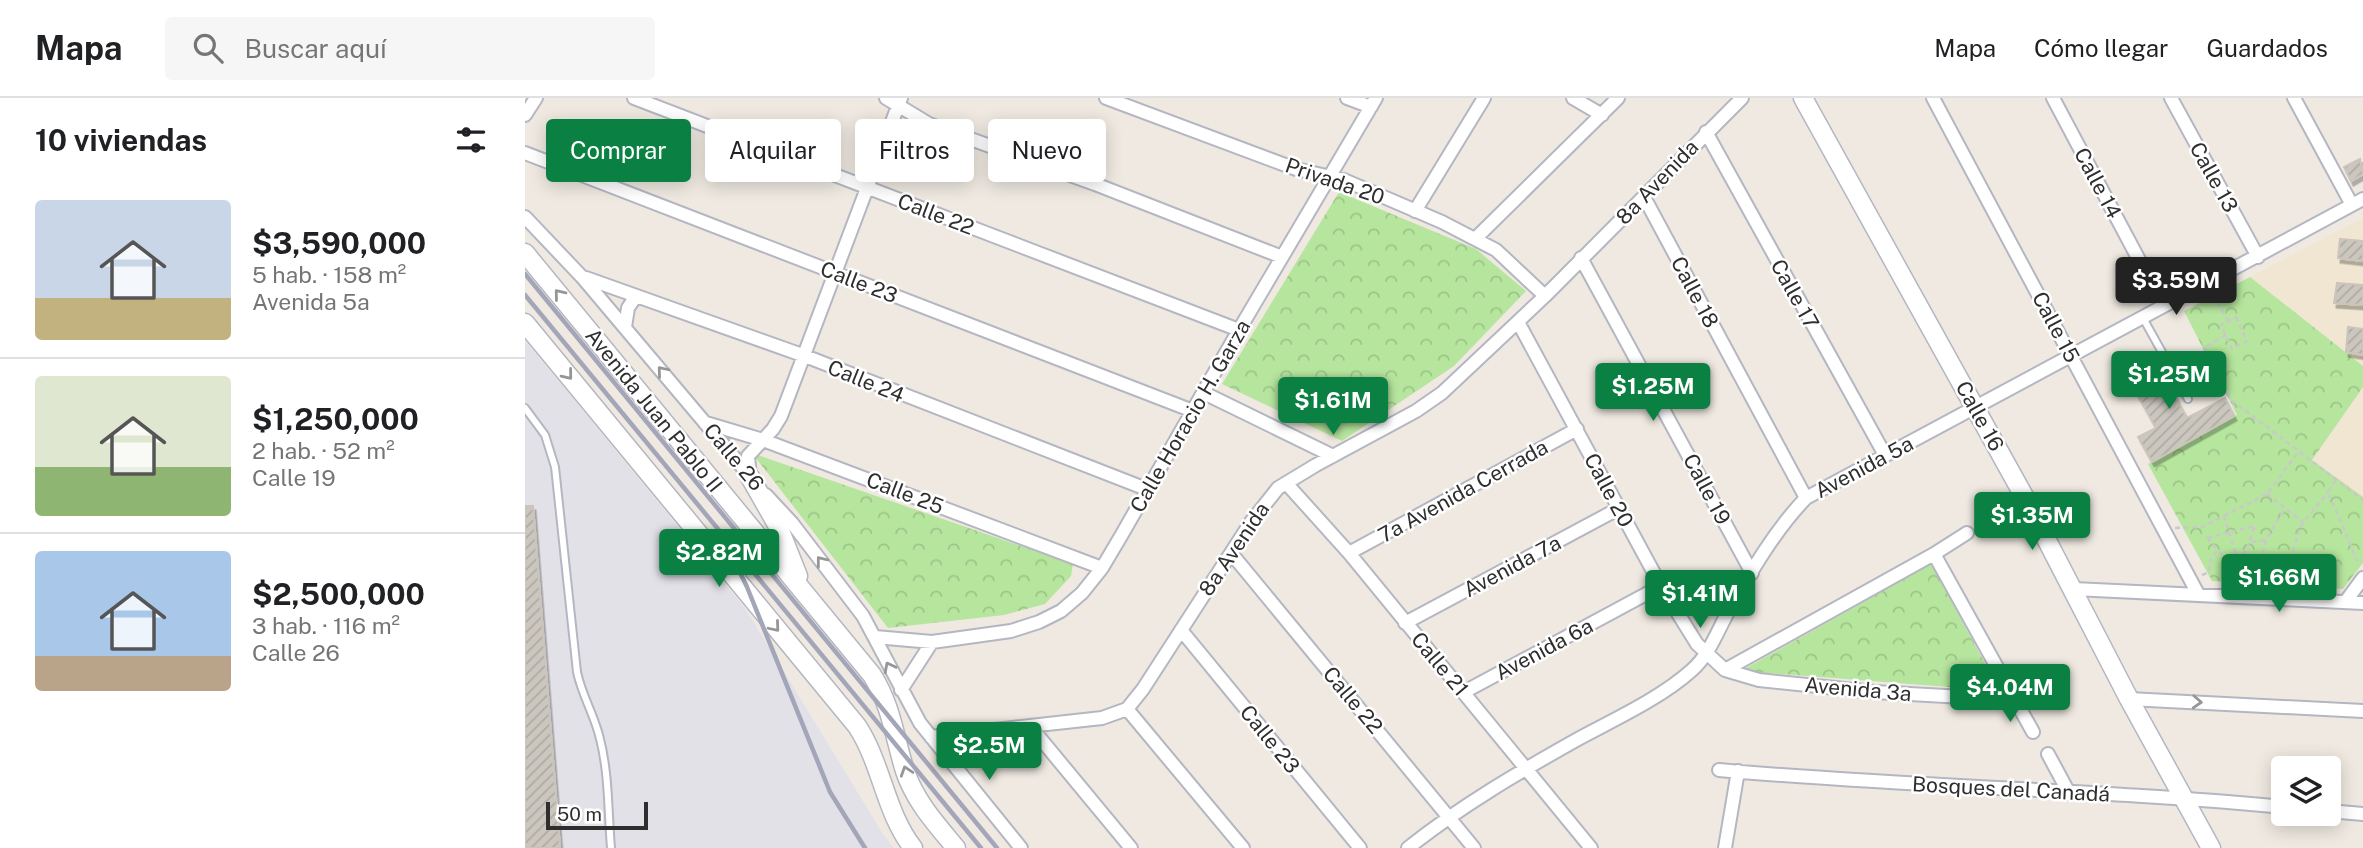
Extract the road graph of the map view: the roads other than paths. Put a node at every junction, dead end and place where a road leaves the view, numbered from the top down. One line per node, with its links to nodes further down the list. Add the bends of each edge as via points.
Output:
1 (536, 98): 17 (street)
2 (634, 98): 22 (street, Calle 22)
3 (886, 98): 15 (street)
4 (1106, 98): 21 (street, Privada 20, via 1296,169)
5 (1347, 98): 16 (street)
6 (1484, 98): 25 (street)
7 (1573, 98): 18 (street)
8 (1618, 98): 18 (street)
9 (1741, 98): 19 (street, 8a Avenida)
10 (1803, 98): 46 (main road, Calle 16)
11 (1933, 98): 42 (street, Calle 15)
12 (2053, 98): 36 (street, Calle 14)
13 (2171, 98): 30 (street, Calle 13)
14 (2294, 98): 24 (street)
15 (899, 102): 22 (street); 29 (street, via 929,124)
16 (1374, 103): 21 (street, Calle Horacio H. Garza)
17 (525, 115)
18 (1602, 115): 27 (street)
19 (1706, 132): 23 (street, 8a Avenida); 52 (street, Calle 17)
20 (525, 153): 32 (street, Calle 23)
21 (1330, 176): 25 (street, Privada 20); 29 (street, Calle Horacio H. Garza)
22 (866, 187): 32 (street); 41 (street, Calle 22)
23 (1644, 197): 31 (street, 8a Avenida); 57 (street, Calle 18)
24 (2358, 202): 30 (street, Avenida 5a)
25 (1415, 211): 27 (street, Privada 20)
26 (525, 217): 33 (street, Calle 26)
27 (1476, 238): 35 (street, Privada 20, via 1508,259)
28 (525, 253): 70 (main road, Avenida Juan Pablo II, one-way to 28)
29 (1282, 257): 41 (street, Calle Horacio H. Garza)
30 (2258, 257): 36 (street, Avenida 5a)
31 (1581, 258): 35 (street, 8a Avenida); 66 (street, Calle 19)
32 (837, 273): 43 (street); 48 (street, Calle 23)
33 (582, 276): 34 (street, Calle 24); 40 (street, Calle 26)
34 (636, 296): 40 (street, via 628,308); 43 (street, Calle 24)
35 (1545, 296): 38 (street, 8a Avenida)
36 (2163, 305): 37 (street, Avenida 5a)
37 (2143, 316): 42 (street, Avenida 5a); 45 (lane)
38 (1518, 322): 50 (street, Calle 20); 53 (street, 8a Avenida, via 1442,393)
39 (525, 323): 100 (main road, Avenida Juan Pablo II, one-way to 100, via 857,726 894,816)
40 (625, 327): 49 (street, Calle 26, one-way to 40)
41 (1239, 330): 44 (street, Calle Horacio H. Garza)
42 (2071, 355): 46 (street, Avenida 5a); 71 (street, Calle 15)
43 (805, 356): 51 (street, via 781,416); 56 (street, Calle 24)
44 (1204, 393): 48 (street, Calle Horacio H. Garza); 53 (street)
45 (2188, 399)
46 (1975, 407): 52 (street, Avenida 5a); 58 (main road, Calle 16)
47 (525, 408): 99 (lane, via 545,435 555,467 577,672 600,737)
48 (1193, 411): 56 (street, Calle Horacio H. Garza)
49 (706, 423): 51 (street, Calle 25); 54 (street, Calle 26)
50 (1577, 429): 59 (street, Calle 20); 63 (street, 7a Avenida Cerrada)
51 (763, 440): 54 (street, via 747,456); 65 (street, Calle 25)
52 (1885, 455): 57 (street, Avenida 5a)
53 (1333, 456): 55 (street, 8a Avenida)
54 (750, 477): 70 (main road, via 779,528); 76 (street, Calle 26, one-way to 54, via 792,523)
55 (1286, 482): 62 (street, 8a Avenida, via 1270,496); 63 (street, Calle 21)
56 (1149, 489): 65 (street, Calle Horacio H. Garza)
57 (1807, 498): 66 (street, Avenida 5a)
58 (2025, 498): 60 (street); 69 (main road, Calle 16)
59 (1618, 509): 68 (street, Calle 20); 74 (street, Avenida 7a)
60 (1982, 523)
61 (1967, 533): 64 (street)
62 (1231, 553): 75 (street, 8a Avenida); 98 (street, Calle 22)
63 (1349, 554): 74 (street, Calle 21)
64 (1934, 554): 79 (street); 83 (street)
65 (1102, 568): 77 (street, Calle Horacio H. Garza, via 1082,593 1039,622 1011,631)
66 (1752, 573): 78 (street, Avenida 5a)
67 (2363, 576): 72 (street)
68 (1661, 586): 78 (street, Calle 20); 81 (street, Avenida 6a)
69 (2074, 589): 71 (street); 82 (main road, Calle 16)
70 (803, 590): 101 (main road, Avenida Juan Pablo II, one-way to 70, via 915,795 882,690)
71 (2198, 594): 72 (street)
72 (2346, 601): 73 (street)
73 (2363, 603)
74 (1405, 623): 81 (street, Calle 21)
75 (1181, 630): 84 (street, 8a Avenida); 105 (street, Calle 23)
76 (875, 637): 77 (street, Calle Horacio H. Garza); 80 (street, Calle 26, one-way to 76)
77 (932, 642): 80 (street)
78 (1706, 654): 79 (street, Avenida 3a); 90 (street, Avenida 5a, via 1677,682)
79 (1725, 670): 83 (street, Avenida 3a, via 1759,680 1874,692)
80 (901, 690): 88 (street, Calle 26)
81 (1464, 692): 90 (street, Calle 21)
82 (2129, 699): 85 (street, one-way to 85); 94 (main road, Calle 16)
83 (2017, 700): 87 (street)
84 (1127, 709): 86 (street, via 1102,718); 104 (street)
85 (2363, 711)
86 (1030, 726): 88 (street); 103 (street)
87 (2033, 732)
88 (931, 737): 102 (street, Calle 26)
89 (2048, 754): 93 (street)
90 (1525, 769): 98 (street, Avenida 5a); 108 (street, Calle 21)
91 (1719, 770): 92 (street, Bosques del Canadá)
92 (1738, 771): 93 (street, Bosques del Canadá); 109 (street)
93 (2069, 793): 94 (street, Bosques del Canadá)
94 (2183, 797): 95 (street, Bosques del Canadá); 110 (main road, Calle 16)
95 (2271, 806)
96 (2341, 812): 97 (street)
97 (2363, 814)
98 (1450, 817): 106 (street, Avenida 5a); 107 (street, Calle 22)
99 (611, 848)
100 (913, 848)
101 (955, 848)
102 (1021, 848)
103 (1131, 848)
104 (1243, 848)
105 (1360, 848)
106 (1408, 848)
107 (1474, 848)
108 (1591, 848)
109 (1725, 848)
110 (2209, 848)

